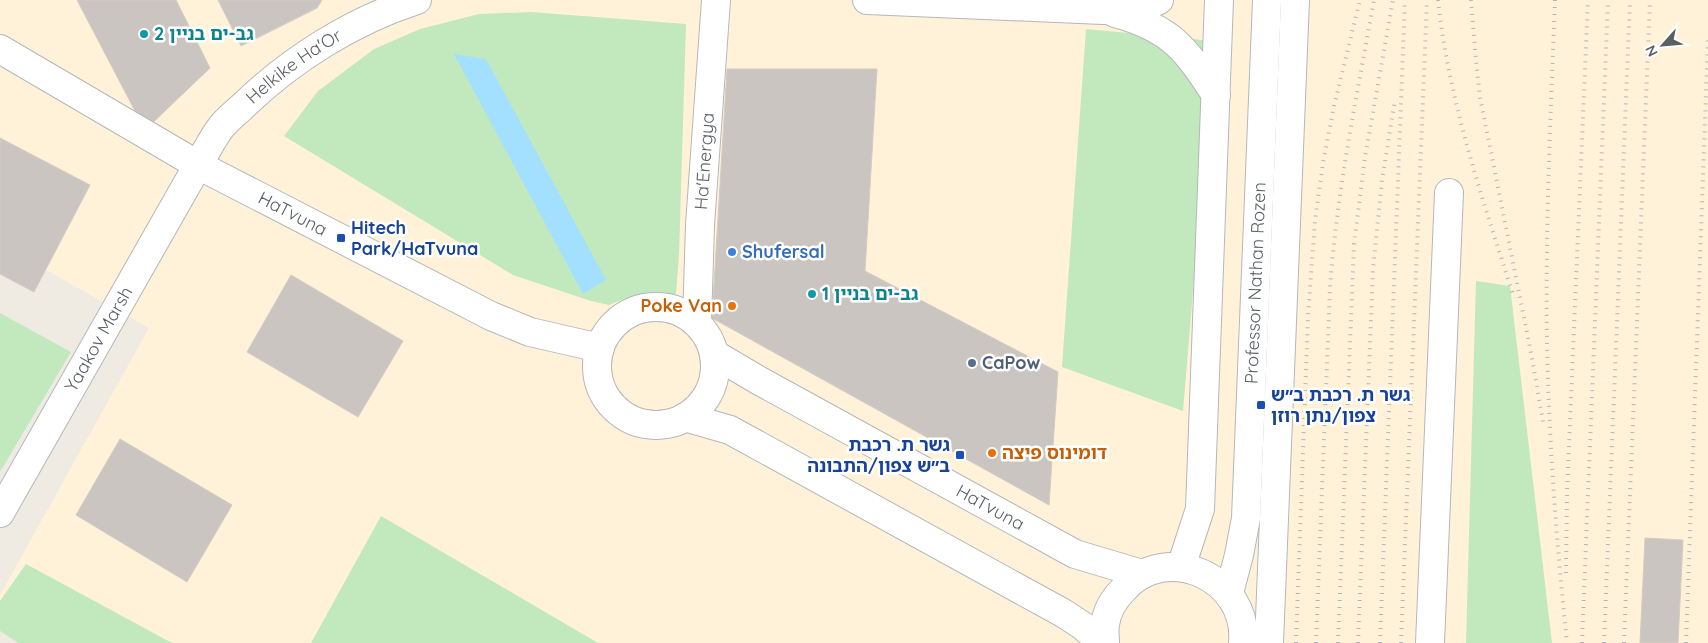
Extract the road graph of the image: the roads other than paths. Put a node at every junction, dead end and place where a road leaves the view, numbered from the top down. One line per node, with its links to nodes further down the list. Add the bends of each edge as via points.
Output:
1 (417, 0): 11 (street, Helkike Ha'Or, via 389,9 339,35 288,68 252,96 222,126)
2 (716, 0): 13 (street, Ha'Energya, via 700,224)
3 (867, 0): 8 (street)
4 (1159, 0): 8 (street, via 1129,9)
5 (1219, 0): 10 (street)
6 (1267, 0): 20 (street, Professor Nathan Rozen, via 1246,518)
7 (1295, 0): 23 (street)
8 (1103, 10): 10 (street, via 1155,27 1175,42 1193,60)
9 (0, 49): 11 (street, HaTvuna)
10 (1216, 95): 18 (street, via 1200,509)
11 (198, 165): 14 (street, HaTvuna, via 491,316 530,332); 17 (street, Yaakov Marsh)
12 (1449, 193): 24 (street)
13 (697, 323): 14 (street, via 680,312 661,306 641,308 623,316 608,330); 15 (street, via 708,337)
14 (600, 348): 16 (street, via 597,367 600,387 611,404 626,417 659,425)
15 (714, 354): 16 (street, via 715,372 710,390 700,406); 19 (street, HaTvuna, via 1075,554)
16 (685, 417): 21 (street, via 730,430 1063,612)
17 (0, 513)
18 (1181, 567): 19 (street, via 1161,568); 20 (street, via 1215,580)
19 (1142, 574): 21 (street, via 1117,596 1105,624)
20 (1229, 593): 22 (street, via 1239,612)
21 (1104, 643)
22 (1243, 643)
23 (1269, 643)
24 (1430, 643)

